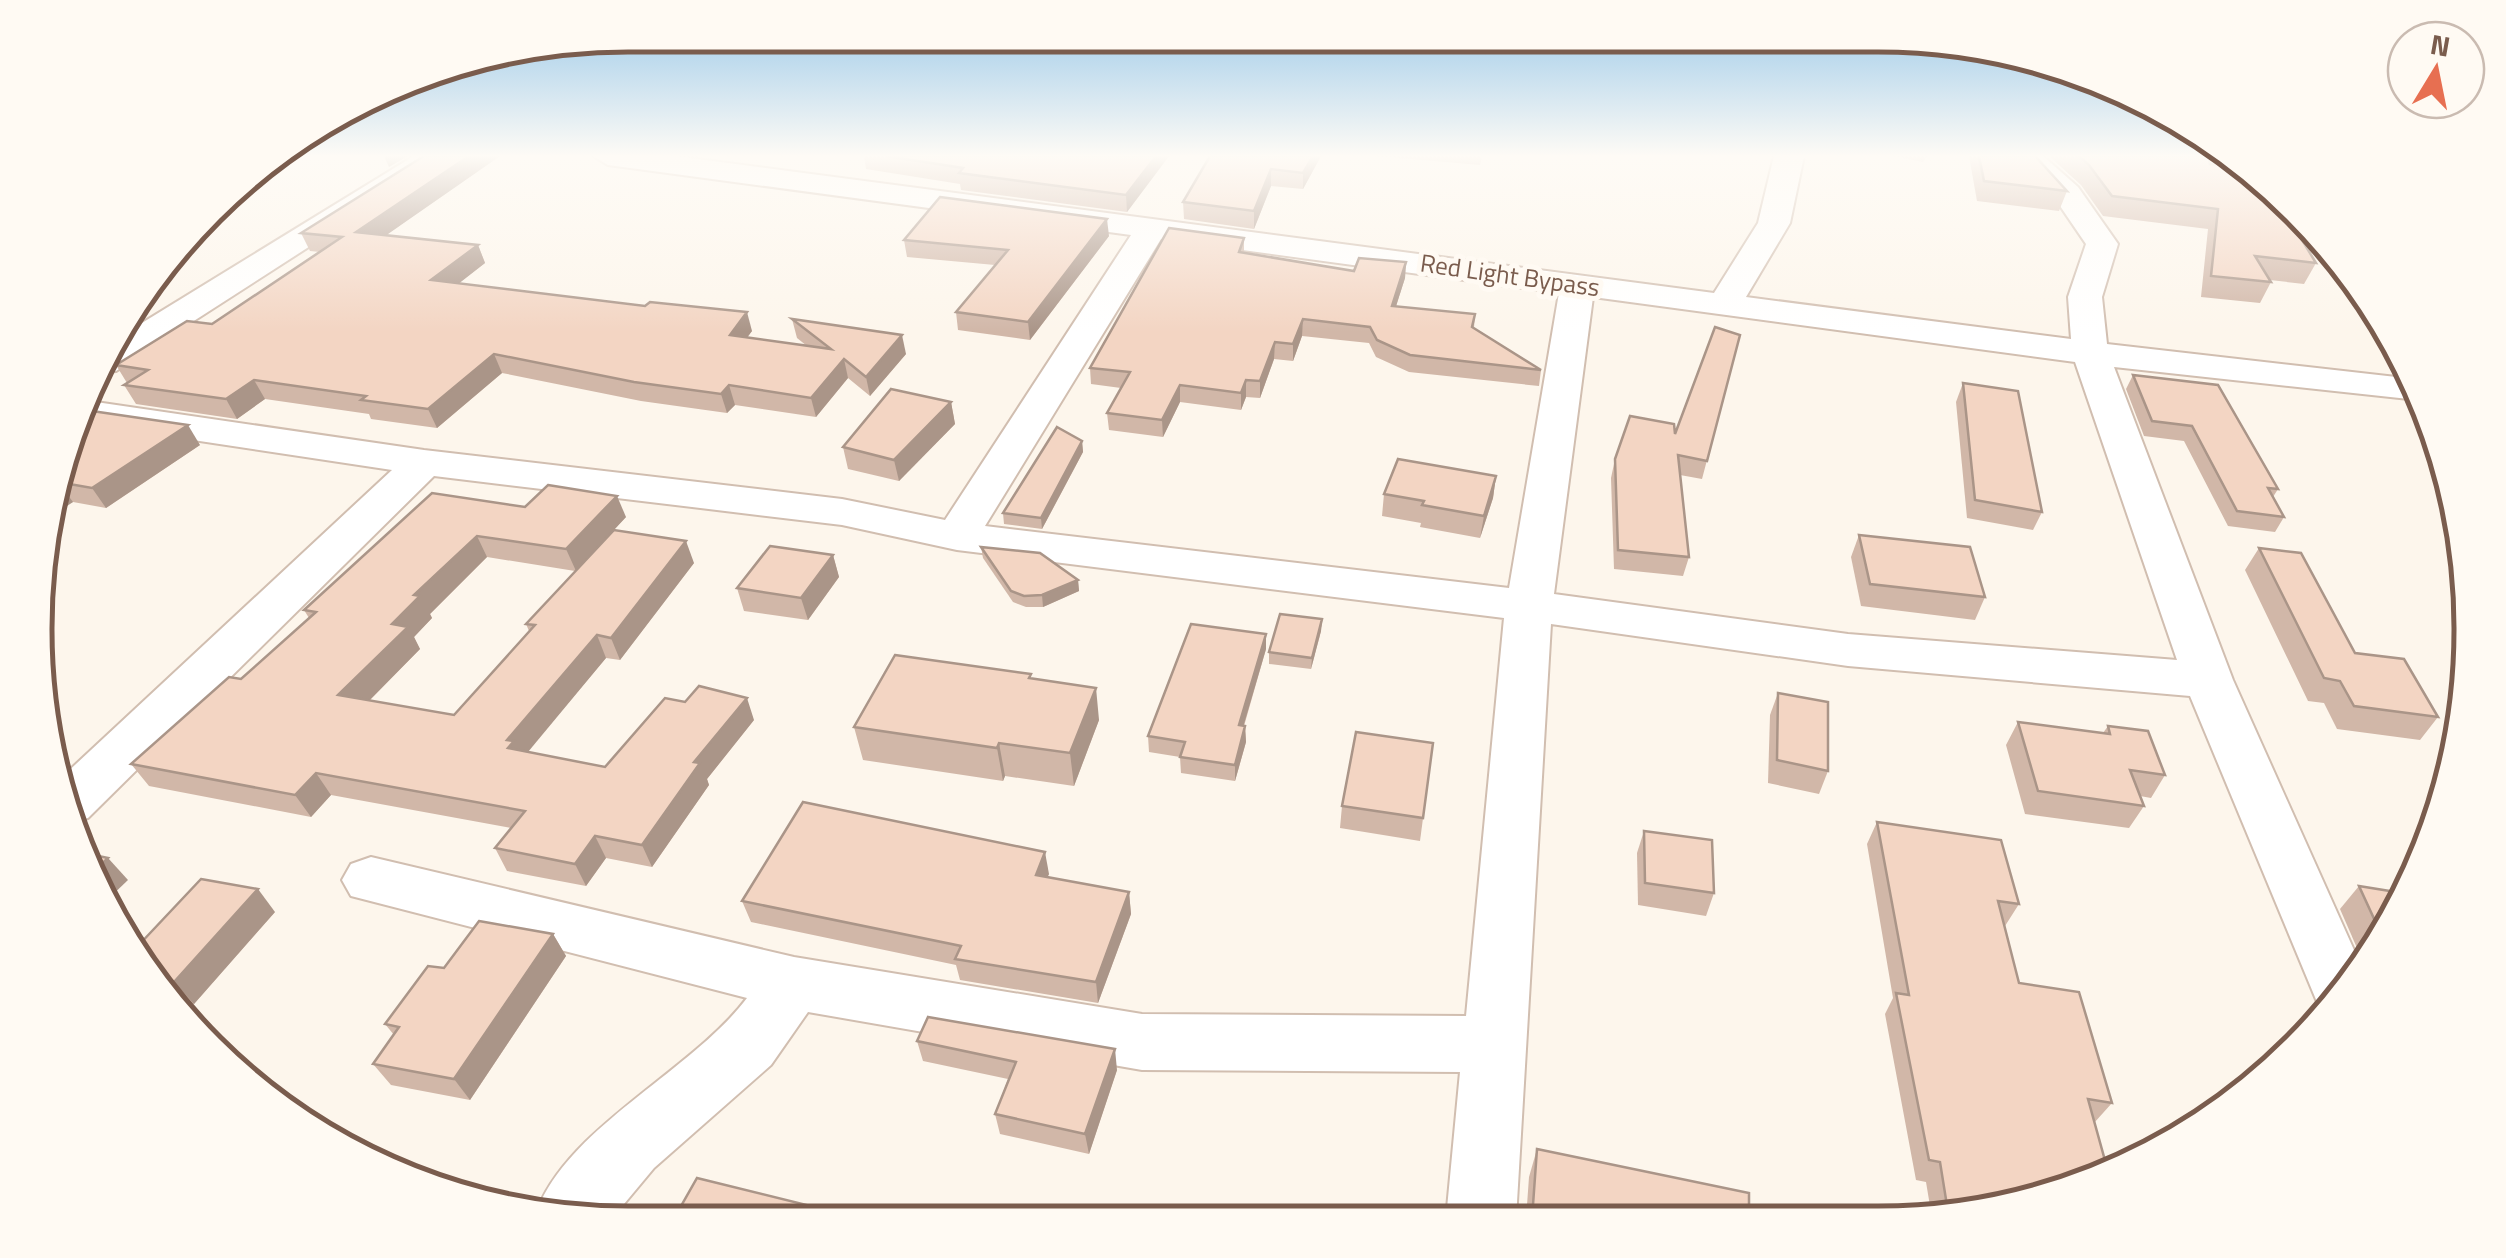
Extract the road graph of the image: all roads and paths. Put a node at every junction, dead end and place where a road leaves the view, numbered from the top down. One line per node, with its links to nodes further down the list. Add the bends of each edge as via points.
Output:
1 (340, 215): 8 (street)
2 (1065, 215): 5 (street, Red Light Bypass)
3 (1776, 215): 7 (street)
4 (2081, 215): 9 (street, via 2102,244 2085,297)
5 (1153, 226): 6 (street, Red Light Bypass); 13 (street)
6 (1577, 284): 7 (street, Red Light Bypass); 14 (street)
7 (1724, 305): 9 (street, Red Light Bypass)
8 (127, 346)
9 (2090, 353): 10 (street, Red Light Bypass); 15 (street)
10 (2401, 389)
11 (94, 413): 12 (street)
12 (424, 462): 13 (street, via 842,512); 16 (street)
13 (957, 536): 14 (street)
14 (1529, 606): 15 (street, via 1848,650); 20 (street)
15 (2208, 680): 18 (street)
16 (77, 795)
17 (371, 880): 19 (street)
18 (2336, 977)
19 (794, 982): 20 (street, via 1142,1042); 21 (street, via 748,1045 630,1144)
20 (1494, 1044): 22 (street)
21 (580, 1203)
22 (1482, 1206)

